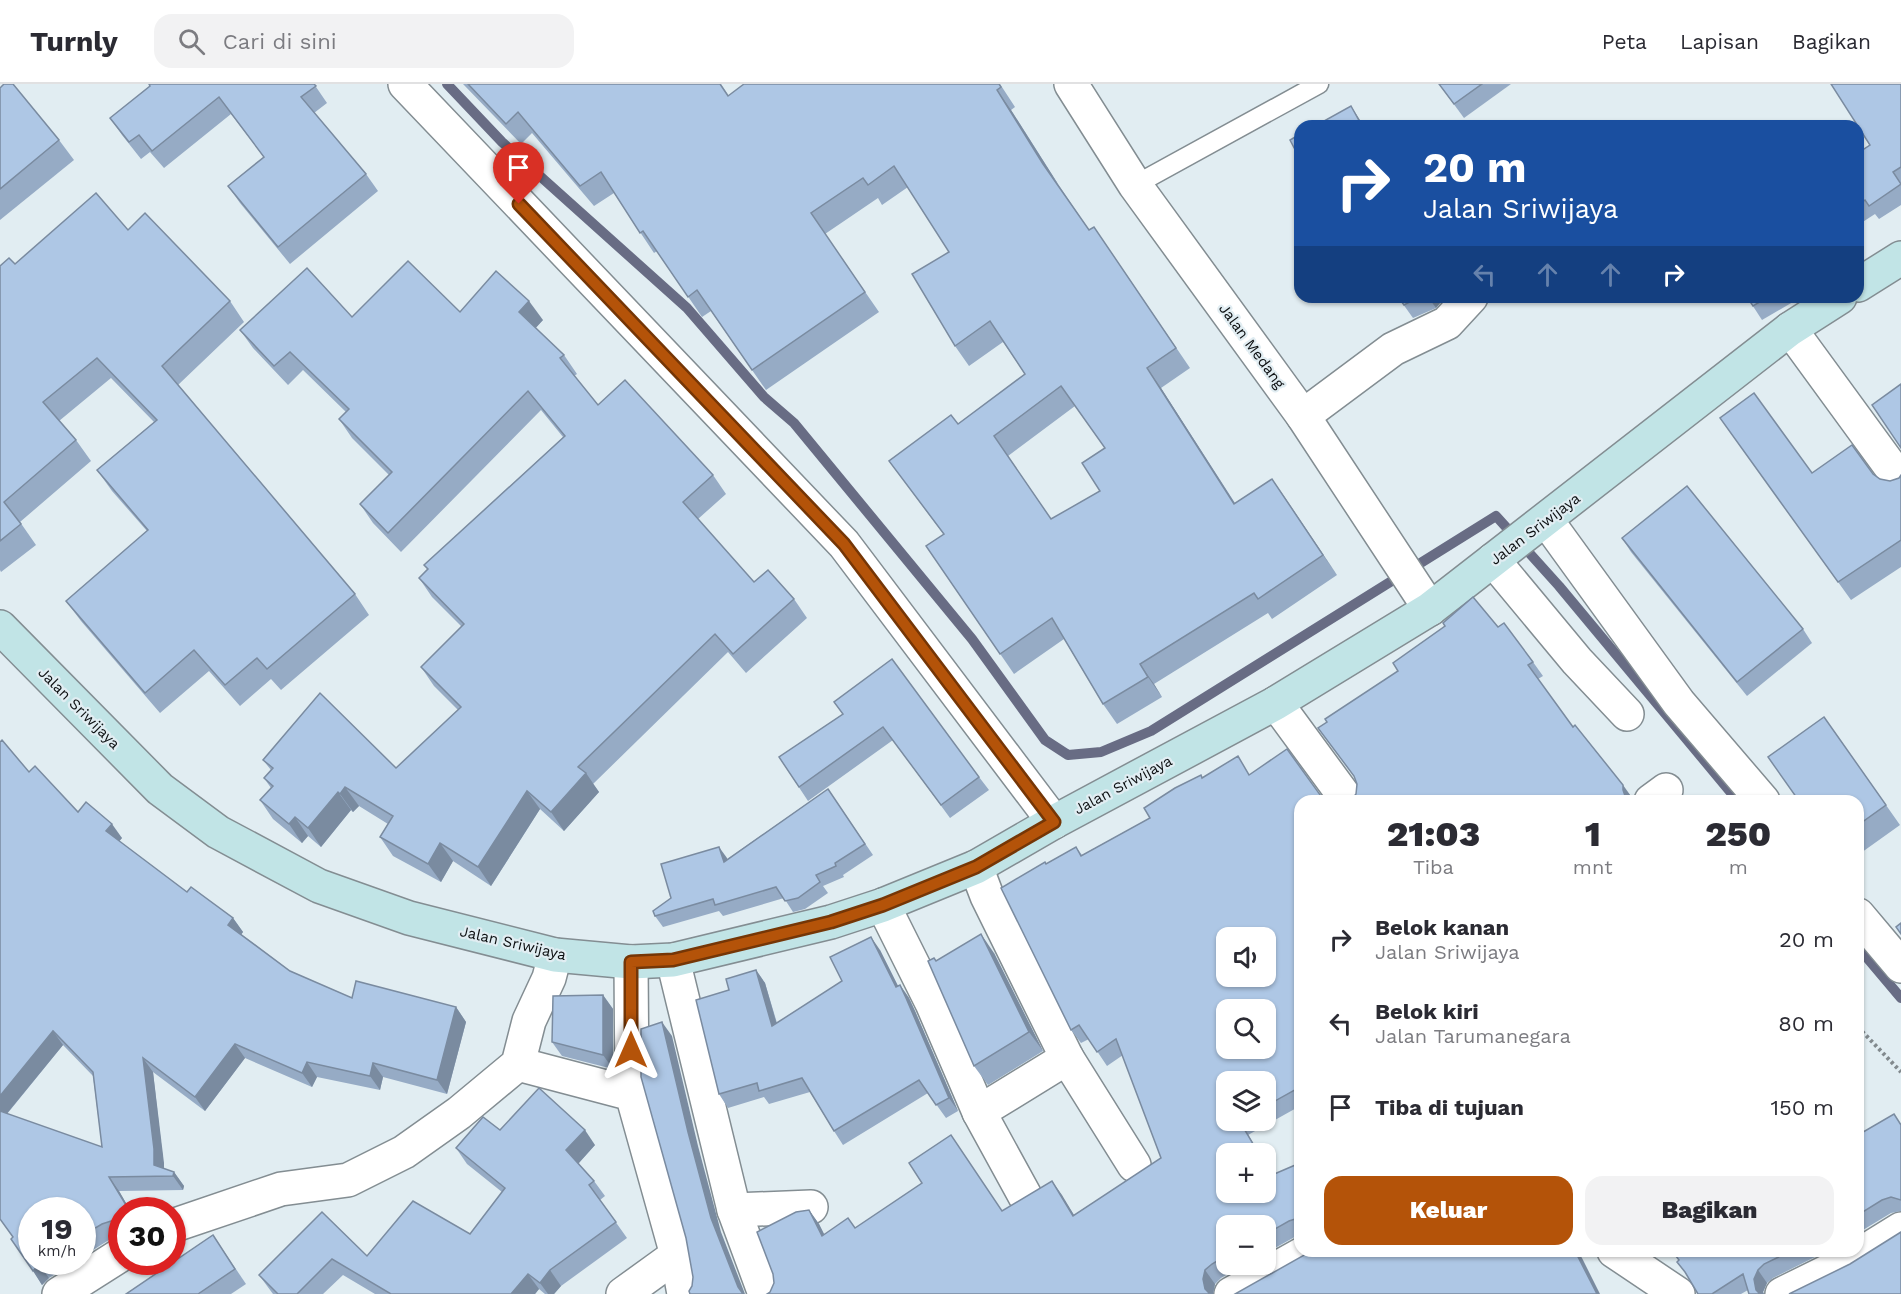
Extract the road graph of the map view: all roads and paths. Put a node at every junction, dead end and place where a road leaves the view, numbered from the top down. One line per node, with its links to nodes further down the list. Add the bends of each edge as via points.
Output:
1 (405, 84): 20 (street, via 844,544)
2 (1071, 84): 4 (street, Jalan Medang)
3 (1319, 84): 4 (lane)
4 (1135, 185): 10 (street, Jalan Medang)
5 (1901, 258): 6 (main road)
6 (1864, 281)
7 (1465, 303): 10 (street, via 1446,323 1394,349)
8 (1831, 303): 9 (main road, Jalan Sriwijaya)
9 (1790, 329): 11 (street); 12 (main road, Jalan Sriwijaya)
10 (1303, 416): 14 (street, Jalan Medang)
11 (1901, 481)
12 (1541, 523): 13 (main road, Jalan Sriwijaya); 19 (street, via 1679,704)
13 (1499, 556): 14 (main road, Jalan Sriwijaya); 17 (street, via 1577,661)
14 (1430, 609): 16 (main road, Jalan Sriwijaya)
15 (0, 627): 27 (main road, Jalan Sriwijaya, via 160,789 218,832 319,886)
16 (1275, 703): 18 (street); 20 (main road, Jalan Sriwijaya)
17 (1627, 714)
18 (1344, 795)
19 (1758, 795)
20 (1054, 822): 21 (main road, Jalan Sriwijaya)
21 (976, 867): 22 (main road, Jalan Sriwijaya); 29 (street)
22 (883, 905): 24 (main road, Jalan Sriwijaya, via 831,922); 33 (street, via 933,1003)
23 (1864, 922): 26 (street)
24 (673, 960): 25 (main road, Jalan Sriwijaya); 37 (street)
25 (631, 962): 27 (main road, Jalan Sriwijaya); 32 (street)
26 (1901, 966)
27 (552, 967): 30 (street, via 529,1021)
28 (1864, 1034): 31 (path)
29 (1067, 1058): 33 (street); 34 (street)
30 (518, 1064): 32 (street); 38 (street, via 404,1152 348,1180 281,1189)
31 (1901, 1072)
32 (632, 1094): 41 (street)
33 (979, 1112): 35 (street)
34 (1134, 1165)
35 (1025, 1196)
36 (811, 1207): 37 (street)
37 (734, 1210): 50 (street)
38 (186, 1221)
39 (1901, 1229): 40 (street)
40 (1864, 1252)
41 (676, 1255): 48 (street); 49 (street)
42 (1297, 1257): 51 (street)
43 (1618, 1257): 52 (street)
44 (1622, 1257): 53 (street)
45 (1856, 1257): 54 (street)
46 (108, 1263): 47 (street)
47 (59, 1294)
48 (623, 1294)
49 (684, 1294)
50 (765, 1294)
51 (1231, 1294)
52 (1636, 1294)
53 (1678, 1294)
54 (1782, 1294)

